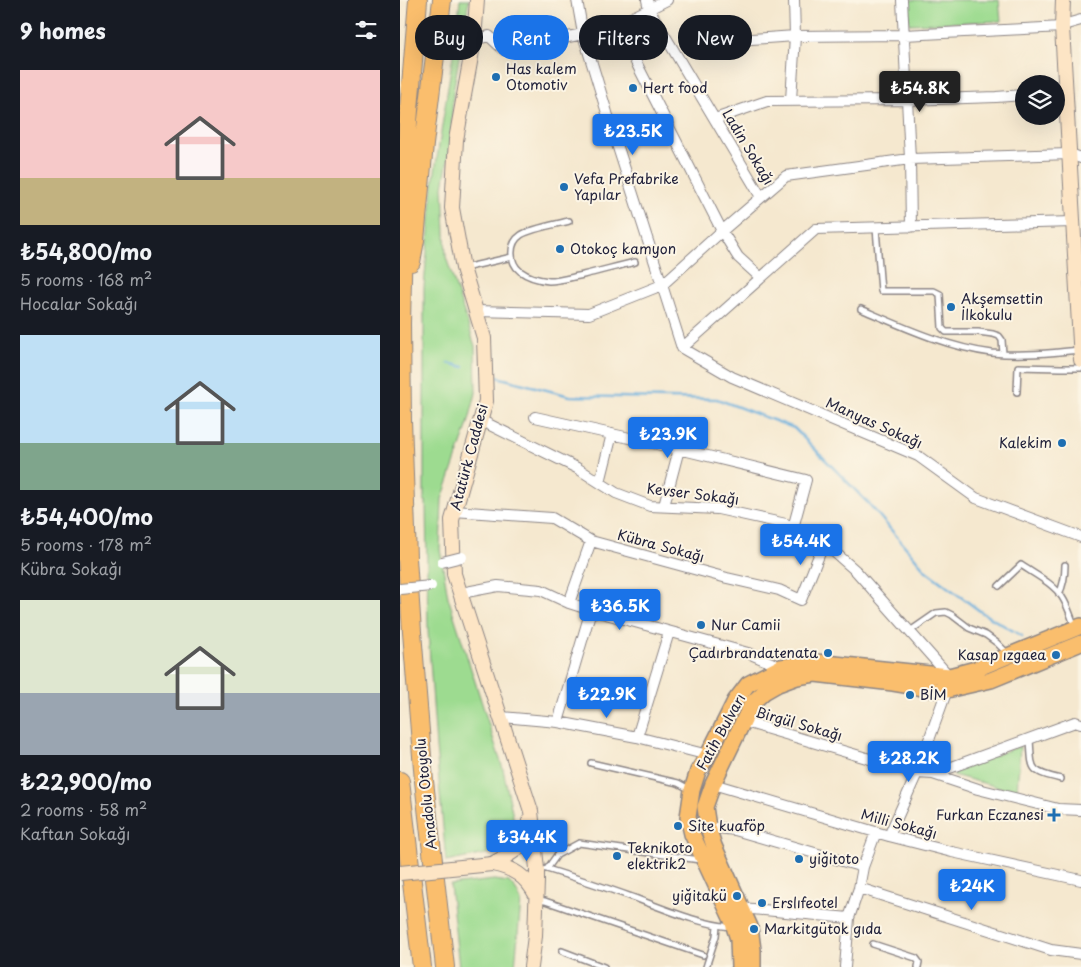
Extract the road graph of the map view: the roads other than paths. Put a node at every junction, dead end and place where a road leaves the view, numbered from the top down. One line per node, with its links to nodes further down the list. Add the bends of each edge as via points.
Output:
1 (418, 0): 46 (highway, Anadolu Otoyolu, via 408,122)
2 (442, 0): 46 (highway, via 415,240)
3 (477, 0): 10 (street, Atatürk Caddesi)
4 (577, 0): 11 (street)
5 (667, 0): 9 (street)
6 (794, 0): 17 (street)
7 (902, 0): 16 (street)
8 (1063, 0): 14 (street)
9 (648, 4): 12 (street); 28 (street, Ladin Sokağı)
10 (476, 15)
11 (580, 15)
12 (632, 15)
13 (1081, 20): 14 (street)
14 (1062, 26): 16 (street); 23 (street)
15 (579, 35): 18 (street, via 504,50 489,36)
16 (904, 35): 17 (street); 26 (street)
17 (795, 36): 19 (street); 25 (street)
18 (483, 38)
19 (752, 39)
20 (470, 60): 40 (street, Atatürk Caddesi, via 456,140 452,208)
21 (591, 60): 42 (street)
22 (635, 60): 36 (street)
23 (1061, 75)
24 (1015, 96): 26 (street)
25 (791, 100): 26 (street); 28 (street, via 767,101)
26 (907, 100): 30 (street)
27 (1065, 110): 29 (street)
28 (714, 119): 31 (street, Ladin Sokağı)
29 (1075, 156): 30 (street); 33 (street)
30 (910, 158): 31 (street, via 786,176); 34 (street)
31 (761, 197): 36 (street)
32 (569, 221): 38 (lane, via 522,234 514,243)
33 (1074, 222): 34 (street); 37 (street)
34 (911, 227): 35 (street)
35 (876, 228): 41 (street, via 816,229); 49 (lane, via 881,291 934,291 940,294 942,328 946,332 996,335 1002,340)
36 (722, 231): 41 (street, via 738,257); 42 (street)
37 (1078, 248): 45 (street)
38 (512, 256): 39 (lane, via 522,272 550,281); 40 (lane)
39 (635, 262)
40 (463, 268): 44 (street, Atatürk Caddesi)
41 (761, 278): 47 (street)
42 (662, 285): 44 (street, via 589,314); 47 (street)
43 (861, 309): 49 (lane, via 949,344)
44 (476, 311): 54 (street, Atatürk Caddesi, via 484,338 486,401)
45 (1080, 318): 48 (street)
46 (401, 324): 117 (highway, Anadolu Otoyolu, via 412,632 424,781)
47 (682, 348): 61 (street, Manyas Sokağı, via 732,377 918,456 976,498)
48 (1080, 350): 49 (lane); 50 (street)
49 (1003, 354)
50 (1081, 360)
51 (1081, 368): 52 (lane, via 1018,367)
52 (1017, 392)
53 (534, 417): 55 (street)
54 (480, 420): 57 (street, Kevser Sokağı); 59 (street, Atatürk Caddesi)
55 (612, 434): 56 (street); 57 (street)
56 (679, 449): 58 (street); 60 (street, via 806,480)
57 (600, 482): 58 (street, Kevser Sokağı, via 616,493 650,506)
58 (664, 506): 60 (street, Kevser Sokağı, via 718,509)
59 (454, 511): 62 (street, Kübra Sokağı, via 552,518); 70 (street, Atatürk Caddesi, via 454,574)
60 (793, 528): 63 (street, Kevser Sokağı)
61 (1081, 537)
62 (591, 540): 63 (street, Kübra Sokağı, via 779,590 801,600); 72 (street)
63 (824, 542): 76 (street, Kevser Sokağı, via 856,571)
64 (462, 557): 65 (street, bridge)
65 (442, 562)
66 (1065, 565): 71 (lane)
67 (431, 586): 69 (street, bridge)
68 (999, 586): 71 (lane, via 1020,565)
69 (400, 589)
70 (460, 593): 72 (street, via 498,586 541,590); 81 (street, Atatürk Caddesi)
71 (1060, 594): 74 (lane)
72 (569, 603): 73 (street)
73 (591, 610): 75 (street); 83 (street)
74 (1078, 627): 78 (main road, Fatih Bulvarı)
75 (669, 632): 79 (street, via 748,653); 85 (street)
76 (909, 632): 78 (lane, via 936,613 946,612 986,635); 80 (street, Kevser Sokağı)
77 (1081, 643): 80 (main road, Fatih Bulvarı, via 991,680)
78 (1009, 655): 80 (main road, Fatih Bulvarı)
79 (781, 667): 80 (main road, Fatih Bulvarı, via 816,662); 87 (main road, Fatih Bulvarı, via 748,684 735,701)
80 (948, 683): 82 (main road, Fatih Bulvarı, via 935,690 815,674 797,677 764,692 752,702); 89 (street)
81 (500, 717): 83 (street); 96 (street, Atatürk Caddesi)
82 (742, 721): 89 (street, Birgül Sokağı); 93 (main road, Fatih Bulvarı)
83 (558, 722): 85 (street)
84 (1081, 724): 86 (street, via 1076,722)
85 (637, 737): 87 (street)
86 (1030, 739): 90 (street); 91 (lane, via 1035,769 1041,774)
87 (708, 754): 94 (main road, Fatih Bulvarı)
88 (591, 763): 94 (lane, via 678,783)
89 (916, 773): 90 (street, Birgül Sokağı); 99 (street)
90 (933, 774): 95 (street, Birgül Sokağı, via 1024,801 1058,809)
91 (1061, 779)
92 (400, 780): 116 (highway, Anadolu Otoyolu)
93 (713, 784): 97 (main road, Fatih Bulvarı, via 705,807); 98 (street, Milli Sokağı)
94 (692, 790): 100 (main road, Fatih Bulvarı, via 688,817)
95 (1081, 810)
96 (531, 811): 101 (street, via 522,844); 103 (street, Atatürk Caddesi)
97 (708, 827): 102 (street, via 735,830); 108 (main road, Fatih Bulvarı)
98 (876, 832): 99 (street, Milli Sokağı); 102 (street)
99 (889, 836): 105 (street, Milli Sokağı)
100 (703, 860): 103 (lane, via 579,843 557,854); 108 (main road, Fatih Bulvarı)
101 (492, 864): 104 (street, Anadolu Otoyolu, bridge); 107 (street, via 506,866 516,872 528,882)
102 (863, 868): 106 (street)
103 (542, 869): 107 (street, Atatürk Caddesi); 110 (lane, via 594,883)
104 (400, 873)
105 (1081, 880)
106 (858, 888): 109 (street); 114 (street, via 1051,950)
107 (536, 897): 115 (lane); 118 (street, Atatürk Caddesi)
108 (735, 910): 109 (street); 111 (main road, Fatih Bulvarı); 122 (main road, Fatih Bulvarı, via 750,927)
109 (849, 918): 123 (street)
110 (717, 926): 111 (lane); 120 (lane)
111 (735, 927): 121 (main road, Fatih Bulvarı)
112 (873, 944): 124 (lane, via 916,958)
113 (562, 951): 119 (lane)
114 (1081, 954)
115 (703, 955)
116 (422, 967)
117 (445, 967)
118 (531, 967)
119 (604, 967)
120 (706, 967)
121 (739, 967)
122 (753, 967)
123 (845, 967)
124 (918, 967)

